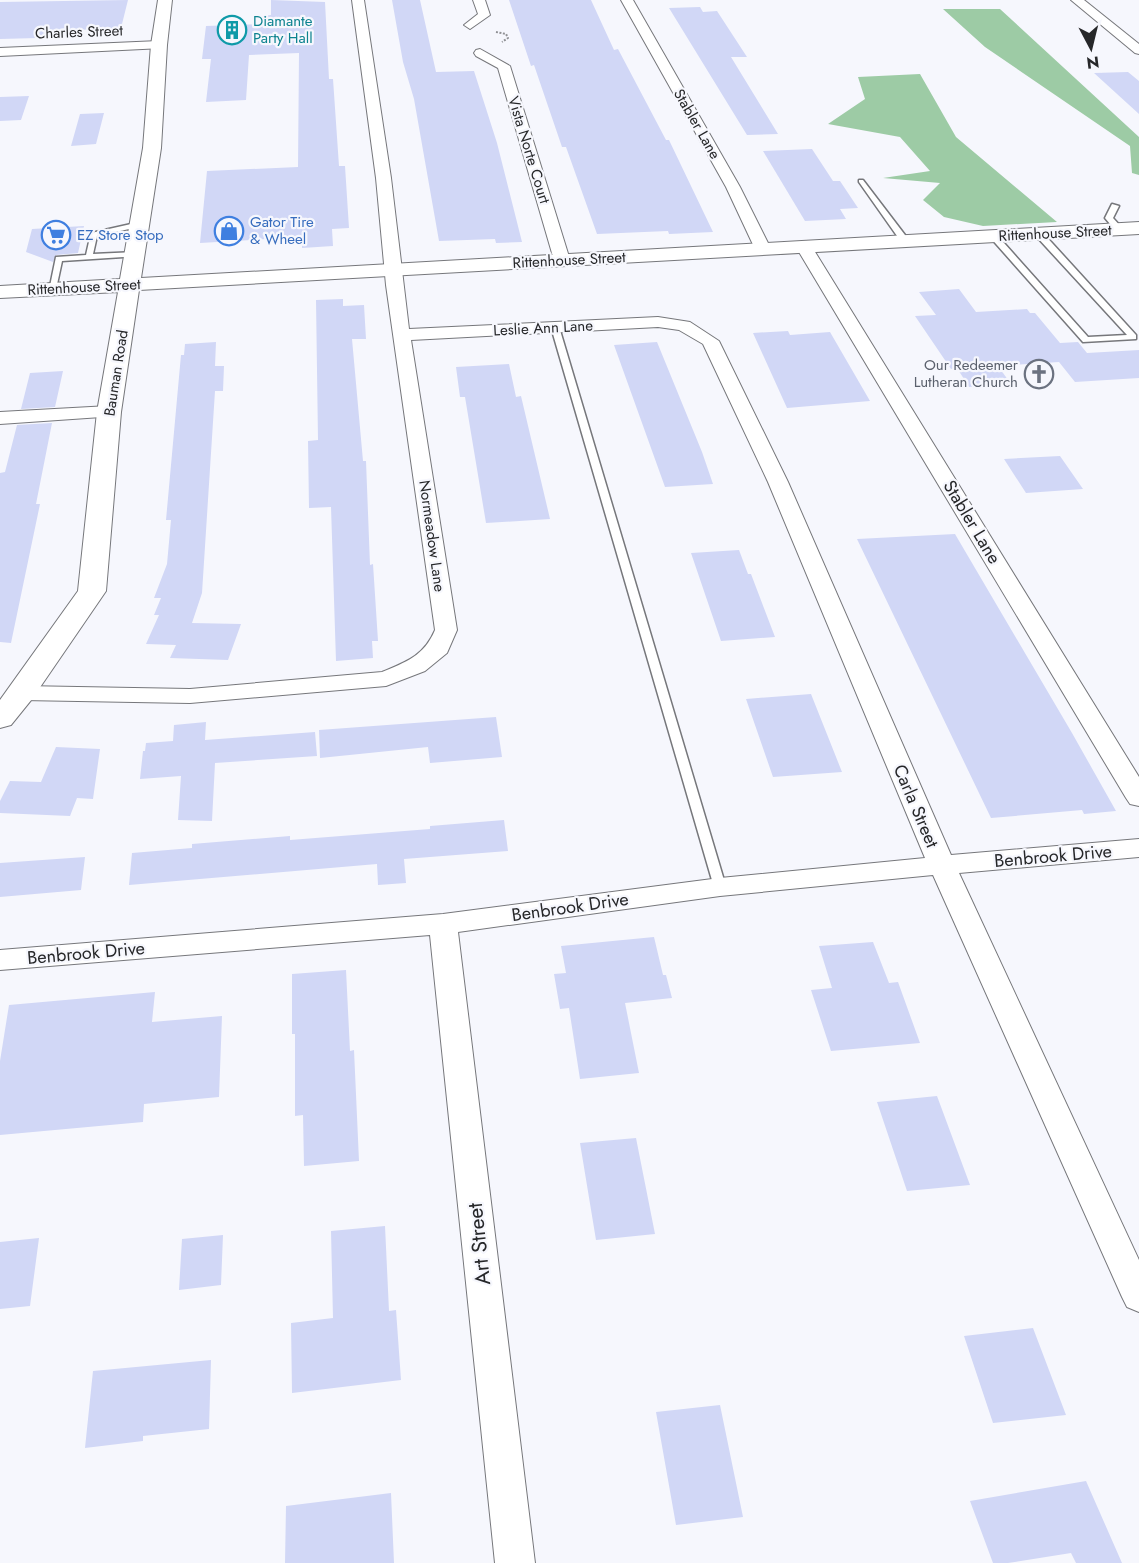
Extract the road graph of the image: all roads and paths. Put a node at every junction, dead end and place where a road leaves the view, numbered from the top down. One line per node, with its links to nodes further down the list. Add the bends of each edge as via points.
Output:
1 (165, 0): 7 (street, Bauman Road)
2 (358, 0): 23 (street, Normeadow Lane)
3 (479, 0): 6 (street, via 484,15)
4 (627, 0): 19 (street, Stabler Lane, via 733,187)
5 (1077, 0): 8 (street)
6 (470, 25)
7 (159, 45): 9 (street, Charles Street); 13 (street, Bauman Road, via 152,148)
8 (1139, 50)
9 (0, 52)
10 (480, 53): 22 (street, Vista Norte Court, via 504,66)
11 (861, 182): 17 (lane)
12 (1115, 206): 14 (lane, via 1109,218)
13 (140, 224): 20 (street, Bauman Road); 21 (lane, via 94,235)
14 (1129, 229): 15 (street, Rittenhouse Street)
15 (1039, 234): 16 (street, Rittenhouse Street); 16 (lane, via 1133,337 1086,340)
16 (993, 236): 17 (street, Rittenhouse Street)
17 (905, 241): 18 (street, Rittenhouse Street)
18 (804, 247): 19 (street, Rittenhouse Street); 34 (street, Stabler Lane)
19 (763, 249): 22 (street, Rittenhouse Street)
20 (136, 254): 21 (lane); 24 (street, Bauman Road)
21 (89, 256): 25 (lane, via 59,259)
22 (562, 260): 23 (street, Rittenhouse Street)
23 (393, 270): 24 (street, Rittenhouse Street); 29 (street, Normeadow Lane)
24 (130, 285): 25 (street, Rittenhouse Street); 30 (street, Bauman Road)
25 (52, 289): 26 (street, Rittenhouse Street)
26 (0, 292)
27 (684, 326): 28 (street, Leslie Ann Lane, via 658,322); 36 (street, Carla Street, via 710,341 778,482)
28 (555, 327): 29 (street, Leslie Ann Lane); 37 (lane)
29 (402, 335): 32 (street, Normeadow Lane, via 446,630 439,648 417,666 386,679 190,696)
30 (109, 412): 31 (street); 32 (street, Bauman Road, via 92,591)
31 (0, 418)
32 (22, 693): 33 (street, Bauman Road)
33 (0, 719)
34 (1139, 798)
35 (1139, 848): 36 (street, Benbrook Drive)
36 (942, 865): 37 (street, Benbrook Drive); 40 (street, Carla Street)
37 (720, 887): 38 (street, Benbrook Drive)
38 (443, 924): 39 (street, Benbrook Drive); 41 (street, Art Street)
39 (0, 960)
40 (1139, 1297)
41 (515, 1563)

